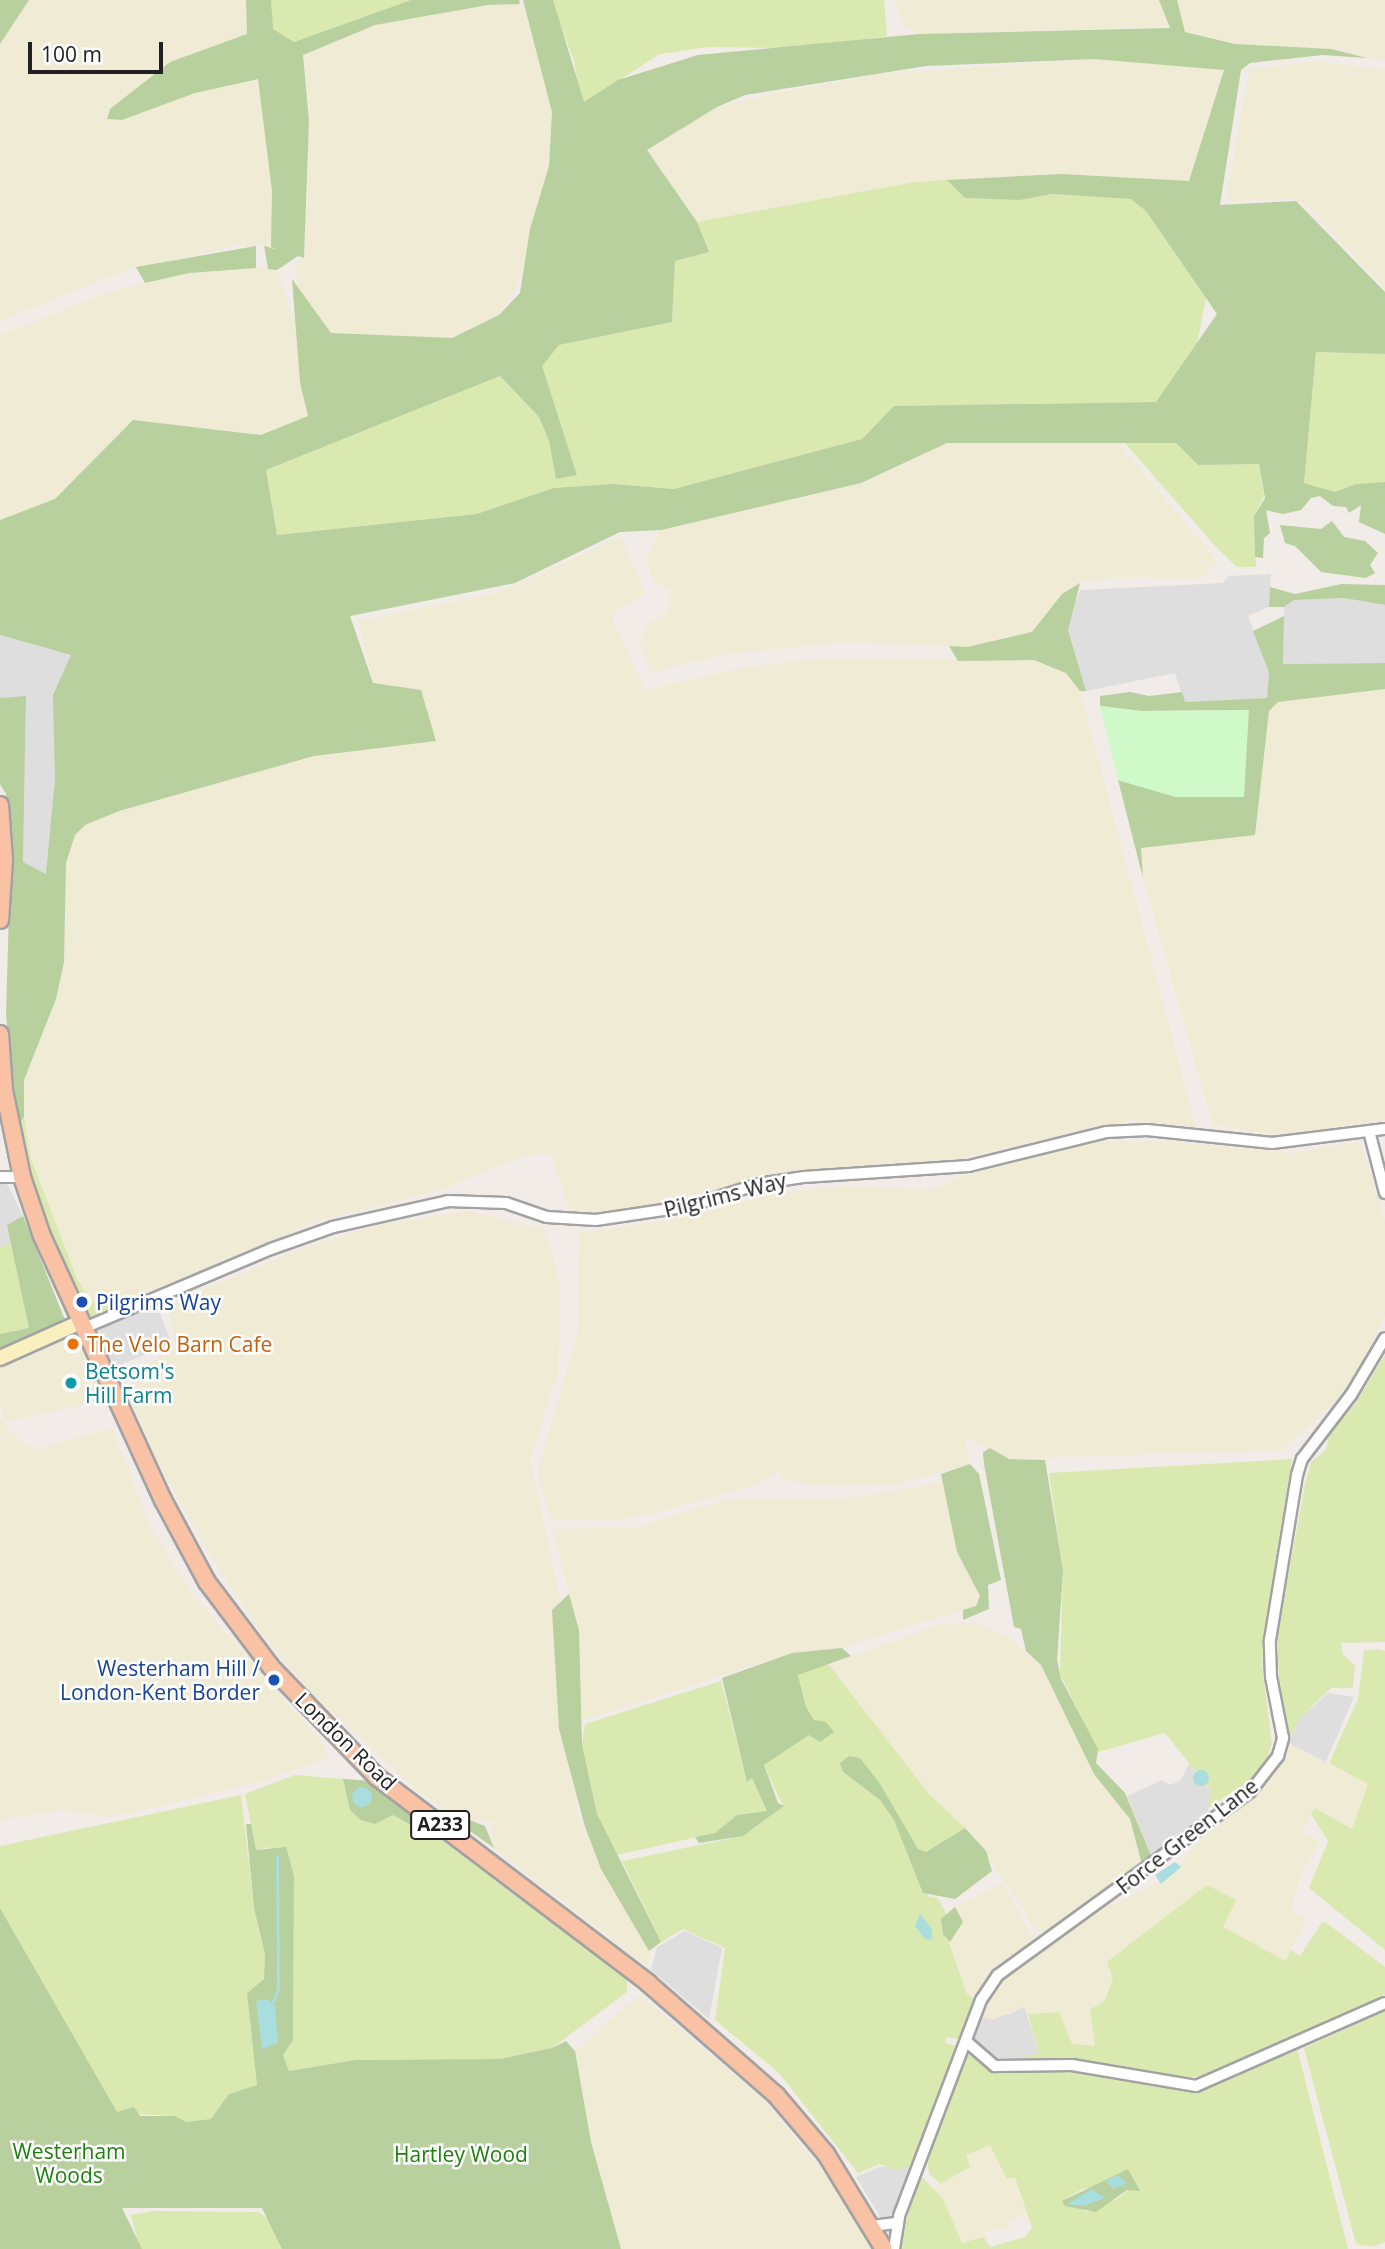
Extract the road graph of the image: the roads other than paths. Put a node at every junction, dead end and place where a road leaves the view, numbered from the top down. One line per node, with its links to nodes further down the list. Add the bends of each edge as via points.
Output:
1 (0, 805): 2 (main road, via 4,860)
2 (0, 920)
3 (0, 1034): 7 (main road, A233, via 4,1090)
4 (1385, 1129): 5 (street, Pilgrims Way)
5 (1369, 1131): 8 (street); 9 (street, Pilgrims Way, via 1272,1143 1147,1130 1106,1132 969,1166 804,1177 758,1184 690,1206 596,1220 564,1220 478,1200 437,1202 333,1227)
6 (0, 1177): 7 (street)
7 (22, 1177): 9 (main road, A233, via 42,1236)
8 (1385, 1193)
9 (83, 1325): 11 (street, Pilgrims Way); 15 (main road, London Road / A233, via 163,1500 207,1582 271,1667 377,1777 648,1983 776,2095 826,2154)
10 (1385, 1338): 13 (street, Force Green Lane, via 1357,1386 1301,1459 1270,1640 1272,1685 1283,1738 1278,1756 1250,1791 998,1975 981,2000)
11 (0, 1358)
12 (1385, 2003): 13 (street, via 1196,2086 1072,2064 995,2066)
13 (967, 2042): 14 (street, Force Green Lane)
14 (898, 2223): 15 (street); 17 (street, Force Green Lane)
15 (872, 2226): 16 (main road, London Road / A233)
16 (884, 2249)
17 (894, 2249)

